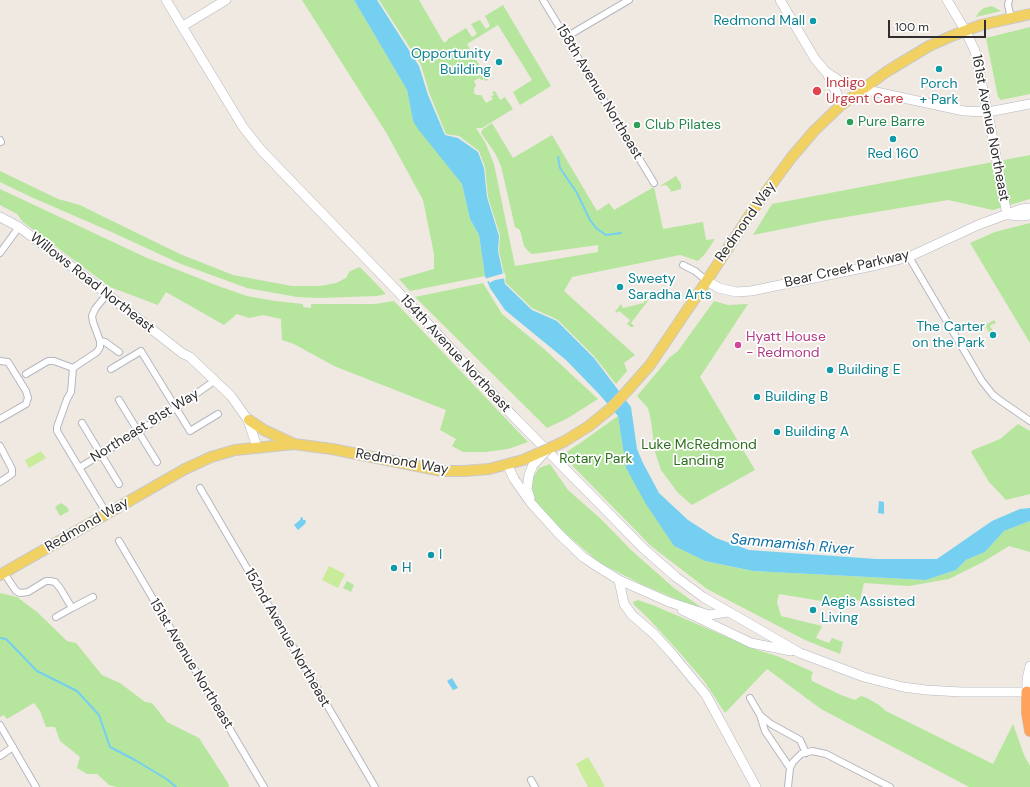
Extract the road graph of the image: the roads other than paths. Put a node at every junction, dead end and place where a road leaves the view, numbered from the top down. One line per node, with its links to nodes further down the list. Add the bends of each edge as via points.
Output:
1 (166, 0): 10 (main road, 154th Avenue Northeast)
2 (226, 0): 10 (main road)
3 (543, 0): 12 (street, 158th Avenue Northeast)
4 (629, 0): 12 (street)
5 (780, 0): 13 (main road, via 815,59)
6 (947, 0): 11 (main road, 161st Avenue Northeast)
7 (1009, 0): 9 (street)
8 (1030, 14): 9 (main road, Redmond Way)
9 (1011, 18): 11 (main road, Redmond Way)
10 (183, 26): 65 (main road, 154th Avenue Northeast, via 243,127 262,151 406,300 513,416 644,549 700,595)
11 (965, 30): 14 (main road, Redmond Way, via 913,55); 17 (main road, 161st Avenue Northeast, via 975,51)
12 (566, 37): 18 (street, 158th Avenue Northeast)
13 (826, 72): 14 (main road, via 840,81); 16 (main road)
14 (862, 89): 16 (main road, Redmond Way); 17 (main road, via 950,109)
15 (1030, 104): 17 (main road)
16 (840, 106): 27 (main road, Redmond Way, via 791,158 755,207)
17 (988, 112): 20 (main road, 161st Avenue Northeast)
18 (654, 183)
19 (1030, 208): 20 (main road, Bear Creek Parkway)
20 (1007, 215): 21 (main road, Bear Creek Parkway); 25 (main road, Bear Creek Parkway)
21 (1030, 215)
22 (0, 217): 23 (main road, Willows Road Northeast)
23 (19, 227): 24 (street); 28 (main road, Willows Road Northeast)
24 (0, 253)
25 (909, 256): 27 (main road, Bear Creek Parkway, via 751,291 728,291); 43 (street, via 982,381 993,395)
26 (683, 265): 27 (street)
27 (707, 281): 49 (main road, Redmond Way, via 650,365 628,391 589,426)
28 (107, 294): 29 (street, via 92,316); 31 (main road, Willows Road Northeast)
29 (100, 341): 30 (street); 33 (street, via 97,352)
30 (119, 352)
31 (182, 353): 36 (main road, Willows Road Northeast, via 186,361); 38 (main road, Willows Road Northeast, via 190,357)
32 (0, 361): 41 (street, via 8,362 28,398 26,404)
33 (73, 368): 35 (street, via 54,360); 53 (street, via 71,392 57,431)
34 (111, 369): 39 (street, via 141,351)
35 (26, 374)
36 (210, 384): 38 (main road, Willows Road Northeast); 39 (street, Northeast 81st Way)
37 (119, 400): 45 (street)
38 (238, 406): 42 (main road, Willows Road Northeast)
39 (176, 408): 40 (street, via 190,431); 45 (street, Northeast 81st Way)
40 (218, 414)
41 (0, 419)
42 (249, 420): 46 (main road); 48 (main road, Willows Road Northeast)
43 (1030, 421)
44 (82, 423): 50 (street)
45 (138, 431): 50 (street, Northeast 81st Way); 51 (street)
46 (294, 444): 48 (main road, Redmond Way); 52 (main road, Redmond Way, via 339,450 442,471 464,471)
47 (0, 446): 54 (street, via 12,474)
48 (257, 447): 58 (main road, Redmond Way, via 211,457)
49 (548, 449): 52 (main road, Redmond Way, bridge); 57 (main road, bridge, via 533,465 529,475 527,489)
50 (101, 454): 53 (street, Northeast 81st Way); 55 (street)
51 (157, 462)
52 (507, 464): 57 (main road)
53 (79, 468): 58 (street)
54 (0, 482)
55 (119, 484)
56 (200, 488): 81 (street, 152nd Avenue Northeast)
57 (531, 503): 61 (main road, via 583,557)
58 (107, 514): 60 (main road, Redmond Way)
59 (119, 542): 80 (street, 151st Avenue Northeast)
60 (2, 574): 64 (street, via 20,593 28,592 46,581 55,582)
61 (619, 580): 63 (main road); 83 (main road, via 624,604 632,615 654,634 706,695)
62 (93, 597): 64 (street)
63 (669, 602): 65 (main road, via 710,615); 67 (main road, via 688,614 751,643)
64 (72, 608): 66 (street)
65 (728, 612): 67 (main road, 154th Avenue Northeast)
66 (56, 617)
67 (800, 653): 69 (main road, via 864,677 913,688)
68 (1030, 666): 69 (main road, via 1027,679)
69 (1029, 693): 73 (highway, via 1026,713)
70 (750, 698): 71 (street)
71 (760, 715): 75 (street, via 800,740); 77 (street, via 765,731)
72 (0, 725): 74 (street)
73 (1030, 731)
74 (13, 747): 76 (street); 79 (street)
75 (806, 753): 77 (street, via 801,754); 85 (street, via 812,751 826,754)
76 (0, 756)
77 (790, 768): 84 (street)
78 (531, 780): 82 (street)
79 (36, 787)
80 (264, 787)
81 (375, 787)
82 (535, 787)
83 (756, 787)
84 (788, 787)
85 (890, 787)

